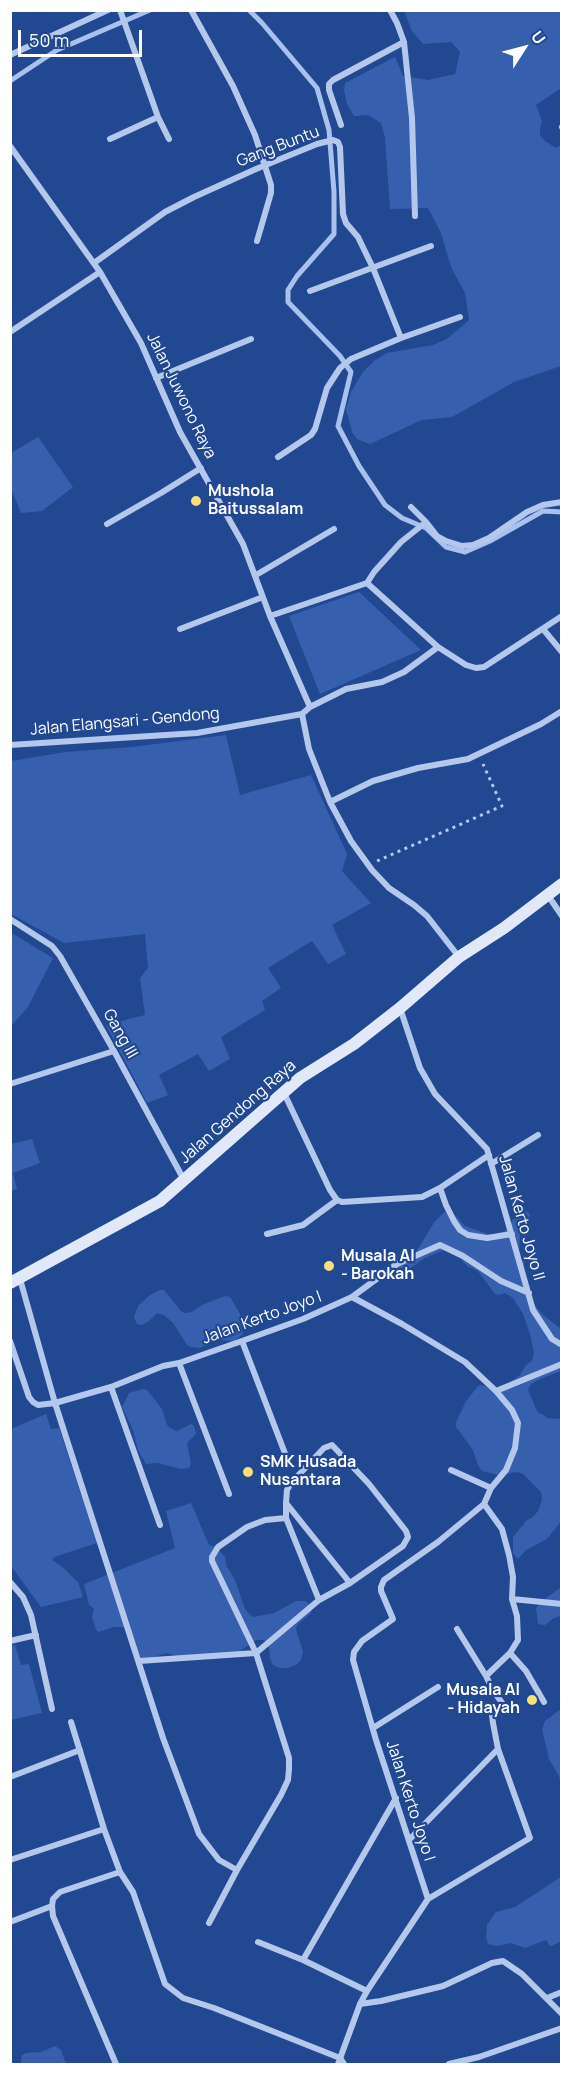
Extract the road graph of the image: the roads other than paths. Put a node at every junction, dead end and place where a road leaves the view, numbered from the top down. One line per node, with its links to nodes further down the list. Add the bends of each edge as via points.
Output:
1 (108, 10): 6 (street)
2 (191, 10): 12 (street, via 232,86)
3 (390, 10): 5 (street)
4 (120, 12): 7 (street)
5 (404, 42): 8 (street, via 329,84); 13 (street, via 412,118)
6 (11, 52)
7 (158, 117): 9 (street); 10 (street)
8 (341, 125)
9 (110, 139)
10 (169, 139)
11 (10, 146): 16 (street, Jalan Juwono Raya)
12 (265, 165): 14 (street, via 271,193); 16 (street, Gang Buntu, via 165,212); 17 (street, Gang Buntu, via 336,140 340,147 343,214)
13 (415, 216)
14 (257, 241)
15 (431, 246): 17 (street)
16 (94, 263): 18 (street, Jalan Juwono Raya)
17 (373, 268): 19 (street); 22 (street, Gang Buntu)
18 (100, 272): 21 (street); 24 (street, Jalan Juwono Raya, via 141,343)
19 (310, 291)
20 (460, 317): 22 (street)
21 (10, 332)
22 (401, 338): 25 (street, via 351,359 340,368 327,388 311,435)
23 (251, 339): 24 (street)
24 (156, 378): 26 (street, Jalan Juwono Raya)
25 (278, 457)
26 (201, 468): 29 (street); 32 (street, Jalan Juwono Raya)
27 (561, 502): 30 (street, via 527,512 473,545 446,541)
28 (411, 507): 30 (street)
29 (107, 524)
30 (422, 525): 33 (street, via 401,542)
31 (334, 530): 32 (street)
32 (256, 575): 34 (street, Jalan Juwono Raya)
33 (368, 583): 35 (street); 39 (street)
34 (263, 597): 35 (street, Jalan Juwono Raya); 37 (street)
35 (270, 616): 41 (street, Jalan Juwono Raya)
36 (561, 616): 38 (street)
37 (180, 629)
38 (543, 629): 39 (street, via 476,669); 40 (street)
39 (438, 647): 41 (street, via 404,672 382,682 346,689)
40 (561, 652)
41 (310, 707): 43 (street)
42 (561, 711): 45 (street, via 468,759 373,781)
43 (302, 714): 44 (street, Jalan Elangsari - Gendong, via 197,733); 45 (street, via 309,748)
44 (10, 745)
45 (330, 802): 50 (street, via 367,865 389,888 427,916)
46 (561, 884): 47 (main road, Jalan Gendong Raya)
47 (547, 894): 48 (street); 50 (main road, Jalan Gendong Raya)
48 (561, 916)
49 (10, 919): 52 (street, Gang III, via 52,946)
50 (459, 957): 51 (main road, Jalan Gendong Raya)
51 (400, 1008): 54 (main road, Jalan Gendong Raya); 56 (street, Jalan Kerto Joyo II, via 420,1068 435,1094)
52 (114, 1051): 53 (street); 58 (street, Gang III)
53 (10, 1084)
54 (284, 1092): 58 (main road, Jalan Gendong Raya); 60 (street)
55 (538, 1135): 57 (street)
56 (489, 1155): 57 (street, Jalan Kerto Joyo II); 59 (street)
57 (491, 1164): 62 (street, Jalan Kerto Joyo II)
58 (185, 1181): 63 (main road, Jalan Gendong Raya, via 160,1201)
59 (440, 1188): 60 (street, via 414,1199); 62 (street, via 454,1221 468,1235 487,1238)
60 (337, 1200): 61 (street, via 303,1225)
61 (267, 1233)
62 (512, 1234): 64 (street, Jalan Kerto Joyo II)
63 (15, 1281): 73 (street)
64 (529, 1293): 65 (street, via 440,1245 397,1264); 68 (street, Jalan Kerto Joyo II, via 533,1310 552,1339)
65 (352, 1297): 67 (street, Jalan Kerto Joyo I); 72 (street, Jalan Kerto Joyo I, via 465,1362)
66 (10, 1341): 73 (street, via 33,1402)
67 (242, 1341): 69 (street, Jalan Kerto Joyo I); 74 (street)
68 (561, 1345)
69 (179, 1363): 71 (street, Jalan Kerto Joyo I); 77 (street)
70 (561, 1364): 72 (street)
71 (111, 1387): 73 (street, Jalan Kerto Joyo I); 81 (street)
72 (496, 1391): 76 (street, Jalan Kerto Joyo I, via 512,1410 518,1436 506,1470)
73 (55, 1403): 92 (street)
74 (286, 1456)
75 (451, 1470): 76 (street)
76 (491, 1488): 79 (street, Jalan Kerto Joyo I)
77 (229, 1494)
78 (286, 1503): 80 (street); 83 (street); 83 (street, via 291,1482 328,1445 337,1449 369,1484 408,1537 397,1552)
79 (484, 1504): 84 (street, via 502,1529 513,1576); 98 (street, Jalan Kerto Joyo I, via 382,1583 381,1591 393,1619 362,1641 353,1660)
80 (286, 1518): 85 (street); 90 (street, via 247,1527 218,1547 212,1557)
81 (160, 1525)
82 (10, 1582): 88 (street, via 23,1597)
83 (350, 1583): 85 (street)
84 (512, 1599): 86 (street); 91 (street, via 518,1640)
85 (319, 1600): 90 (street)
86 (561, 1604)
87 (457, 1629): 93 (street)
88 (36, 1635): 89 (street); 96 (street)
89 (10, 1641)
90 (256, 1653): 92 (street); 106 (street, via 288,1758 288,1780)
91 (510, 1653): 93 (street); 95 (street)
92 (139, 1661): 106 (street, via 200,1834 219,1860)
93 (486, 1676): 99 (street, via 503,1704 492,1715)
94 (438, 1686): 98 (street)
95 (544, 1702)
96 (52, 1709)
97 (71, 1722): 100 (street)
98 (373, 1728): 102 (street, Jalan Kerto Joyo I)
99 (498, 1749): 104 (street); 108 (street, via 530,1838)
100 (80, 1750): 101 (street); 103 (street)
101 (10, 1777)
102 (396, 1798): 104 (street, Jalan Kerto Joyo I); 113 (street)
103 (104, 1829): 105 (street); 107 (street)
104 (409, 1840): 108 (street, Jalan Kerto Joyo I)
105 (10, 1860)
106 (237, 1870): 111 (street)
107 (120, 1872): 109 (street, via 60,1892); 120 (street, via 133,1892 165,1984 174,1993)
108 (428, 1899): 114 (street)
109 (52, 1906): 110 (street); 121 (street)
110 (10, 1922)
111 (209, 1923)
112 (258, 1942): 113 (street)
113 (303, 1960): 114 (street)
114 (367, 1991): 117 (street)
115 (561, 1992): 116 (street)
116 (547, 1998): 117 (street, via 514,1967 497,1961 443,1986); 118 (street)
117 (360, 2004): 120 (street)
118 (561, 2014)
119 (561, 2028): 122 (street)
120 (341, 2062)
121 (116, 2064)
122 (449, 2064)

